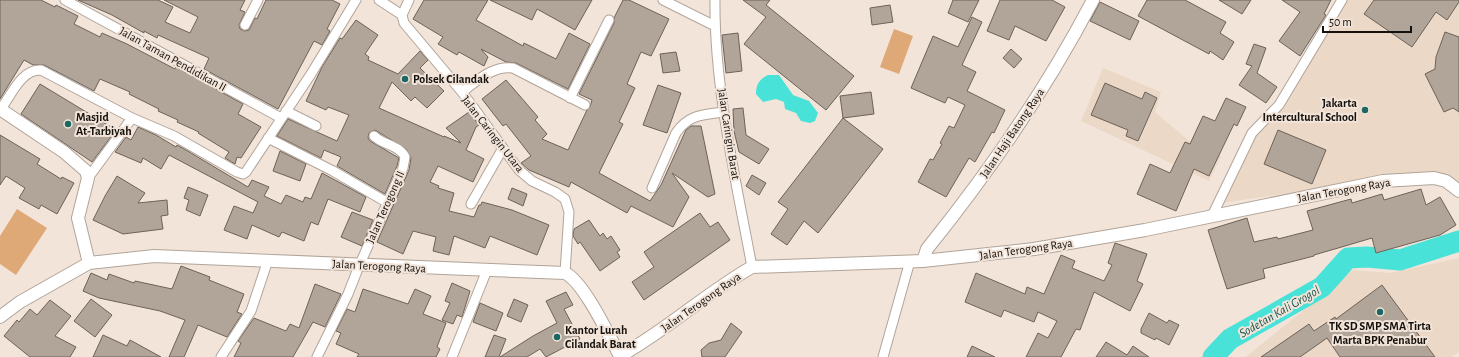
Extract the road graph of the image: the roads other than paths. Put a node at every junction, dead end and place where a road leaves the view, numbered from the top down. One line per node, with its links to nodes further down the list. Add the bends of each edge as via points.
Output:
1 (65, 0): 10 (street, Jalan Taman Pendidikan II)
2 (258, 0): 13 (street)
3 (356, 0): 20 (street)
4 (379, 0): 11 (street)
5 (409, 0): 11 (street)
6 (663, 0): 14 (street)
7 (715, 0): 14 (street, Jalan Caringin Barat)
8 (1094, 0): 34 (street, Jalan Haji Batong Raya, via 1058,62 991,166 927,249)
9 (1342, 0): 31 (street, via 1279,105 1252,134)
10 (76, 3): 20 (street, Jalan Taman Pendidikan II)
11 (402, 15): 15 (street, Jalan Caringin Utara, via 404,23)
12 (609, 20): 16 (street)
13 (245, 25)
14 (715, 26): 19 (street, Jalan Caringin Barat)
15 (462, 92): 16 (street, via 495,70 507,67); 25 (street, Jalan Caringin Utara)
16 (570, 98): 17 (street)
17 (585, 105)
18 (0, 110): 21 (street, via 25,75 41,70); 26 (street, via 64,152 86,171)
19 (724, 112): 27 (street, via 695,116 682,125); 37 (street, Jalan Caringin Barat)
20 (283, 115): 22 (street, Jalan Taman Pendidikan II); 24 (street)
21 (132, 118): 24 (street, via 174,136 243,174); 26 (street)
22 (316, 126)
23 (374, 136): 29 (street, Jalan Terogong II, via 401,151 405,157 402,171)
24 (268, 138): 29 (street)
25 (503, 148): 30 (street); 39 (street, Jalan Caringin Utara, via 519,170 532,181 565,199 569,212)
26 (88, 178): 35 (street, via 78,218)
27 (652, 188)
28 (1459, 191): 31 (street, Jalan Terogong Raya, via 1434,178 1383,181)
29 (388, 203): 36 (street, Jalan Terogong II)
30 (471, 204)
31 (1212, 216): 34 (street, Jalan Terogong Raya, via 1041,248)
32 (268, 260): 35 (street, Jalan Terogong Raya, via 154,256); 36 (street, Jalan Terogong Raya); 42 (street, via 251,311)
33 (910, 261): 34 (street, Jalan Terogong Raya); 37 (street, Jalan Terogong Raya); 45 (street)
34 (923, 261)
35 (89, 263): 40 (street, Jalan Terogong Raya, via 20,302)
36 (359, 266): 38 (street, Jalan Terogong Raya); 43 (street, Jalan Terogong II)
37 (752, 267): 41 (street, Jalan Terogong Raya)
38 (487, 270): 39 (street, Jalan Terogong Raya); 44 (street)
39 (565, 273): 41 (street, Jalan Terogong Raya, via 574,280 599,316)
40 (0, 317)
41 (619, 356)
42 (221, 357)
43 (317, 357)
44 (452, 357)
45 (882, 357)

